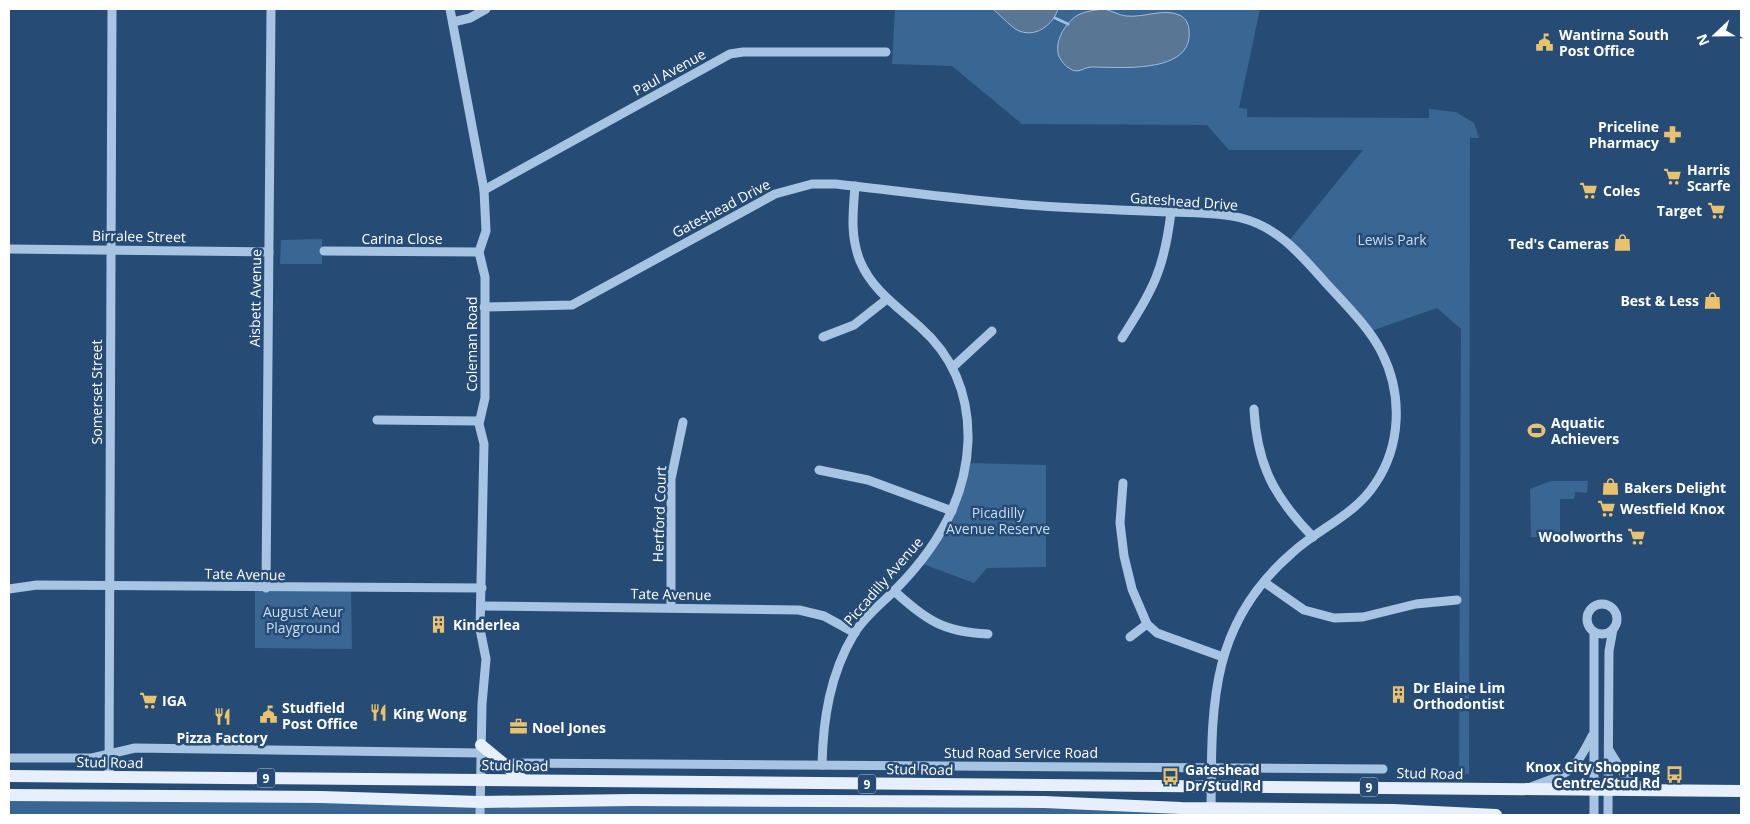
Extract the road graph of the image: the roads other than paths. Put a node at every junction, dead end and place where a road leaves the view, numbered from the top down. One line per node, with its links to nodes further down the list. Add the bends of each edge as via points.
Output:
1 (112, 9): 11 (street, Somerset Street)
2 (271, 9): 13 (street, Aisbett Avenue)
3 (450, 9): 5 (street, Coleman Road)
4 (486, 9): 5 (street, via 470,18)
5 (452, 22): 8 (street, Coleman Road)
6 (886, 52): 8 (street, Paul Avenue, via 730,54)
7 (855, 186): 9 (street, Gateshead Drive, via 1053,206); 15 (street, Piccadilly Avenue, via 852,224 857,251 865,270); 16 (street, Gateshead Drive, via 812,184 775,194 572,305)
8 (484, 190): 14 (street, Coleman Road, via 486,231)
9 (1171, 212): 19 (street, via 1167,246 1158,277); 28 (street, Gateshead Drive, via 1241,218 1281,236 1338,296 1382,353 1391,375 1397,407 1395,436 1388,460 1376,484 1360,504)
10 (9, 249): 11 (street, Birralee Street)
11 (111, 250): 13 (street, Birralee Street); 30 (street, Somerset Street)
12 (324, 251): 14 (street, Carina Close)
13 (269, 252): 31 (street, Aisbett Avenue)
14 (479, 252): 16 (street, Coleman Road, via 484,273)
15 (887, 299): 18 (street, via 854,325); 20 (street, Piccadilly Avenue, via 926,333)
16 (484, 307): 23 (street, Coleman Road, via 485,398)
17 (992, 331): 20 (street)
18 (824, 337)
19 (1122, 338)
20 (953, 367): 27 (street, Piccadilly Avenue, via 964,400 968,431 964,473)
21 (1254, 409): 28 (street, via 1258,448 1270,481 1287,509)
22 (378, 420): 23 (street)
23 (479, 421): 32 (street, Coleman Road, via 484,444)
24 (683, 422): 37 (street, Hertford Court, via 671,479)
25 (819, 470): 27 (street, via 868,480)
26 (1123, 483): 38 (street, via 1120,522 1124,556 1132,589)
27 (952, 511): 34 (street, Piccadilly Avenue, via 929,552)
28 (1312, 537): 29 (street, Gateshead Drive)
29 (1264, 582): 35 (street, via 1304,610 1334,618 1362,617 1416,604); 44 (street, Gateshead Drive, via 1242,613)
30 (108, 586): 31 (street, Tate Avenue); 33 (street, Tate Avenue, via 37,585); 48 (street, Somerset Street)
31 (266, 588): 32 (street, Tate Avenue)
32 (482, 588): 36 (street, Coleman Road)
33 (9, 590)
34 (894, 591): 41 (street, Piccadilly Avenue); 42 (street, via 943,627 962,633)
35 (1457, 600)
36 (481, 606): 37 (street, Tate Avenue); 46 (street, Coleman Road, via 480,629 486,660)
37 (671, 607): 41 (street, Tate Avenue, via 799,610 824,616)
38 (1147, 624): 43 (street); 44 (street, via 1157,633)
39 (1613, 630): 40 (street, via 1606,634); 40 (street, via 1617,621 1615,612 1600,604 1587,616 1587,625); 47 (street, via 1609,651)
40 (1594, 632): 45 (street)
41 (855, 633): 52 (street, Piccadilly Avenue, via 838,668 828,702)
42 (988, 634)
43 (1130, 637)
44 (1223, 657): 53 (street, Gateshead Drive, via 1213,706)
45 (1593, 735): 61 (street, via 1568,773); 62 (street)
46 (481, 749): 48 (street, Stud Road, via 135,748); 57 (street, Coleman Road); 58 (main road)
47 (1609, 750): 63 (street); 64 (street, via 1625,776)
48 (109, 754): 49 (street, Stud Road, via 92,758); 56 (street, Somerset Street)
49 (9, 758)
50 (514, 763): 51 (street, Stud Road Service Road)
51 (539, 763): 52 (street, Stud Road Service Road); 59 (street)
52 (822, 765): 53 (street, Stud Road Service Road)
53 (1212, 768): 54 (street, Stud Road Service Road); 60 (street, Gateshead Drive)
54 (1383, 769)
55 (9, 776): 56 (main road, Stud Road / 9)
56 (109, 776): 57 (main road, Stud Road / 9)
57 (481, 780): 58 (main road, Stud Road / 9); 67 (street, Coleman Road)
58 (523, 780): 59 (main road, Stud Road / 9)
59 (539, 780): 60 (main road, Stud Road / 9)
60 (1212, 786): 61 (main road, Stud Road / 9); 70 (street, Gateshead Drive)
61 (1526, 789): 62 (main road, Stud Road / 9)
62 (1594, 789): 63 (main road, Stud Road / 9); 74 (street)
63 (1608, 790): 64 (main road, Stud Road / 9); 75 (street)
64 (1645, 790): 65 (main road, Stud Road / 9)
65 (1741, 791)
66 (9, 795): 67 (main road, 9)
67 (480, 802): 69 (main road, 9, via 1014,801); 71 (street, Coleman Road)
68 (1251, 808): 70 (main road, 9); 72 (main road); 73 (main road, 9)
69 (1184, 812): 70 (main road, 9)
70 (1211, 812)
71 (480, 815)
72 (1240, 815)
73 (1496, 815)
74 (1594, 815)
75 (1608, 815)

